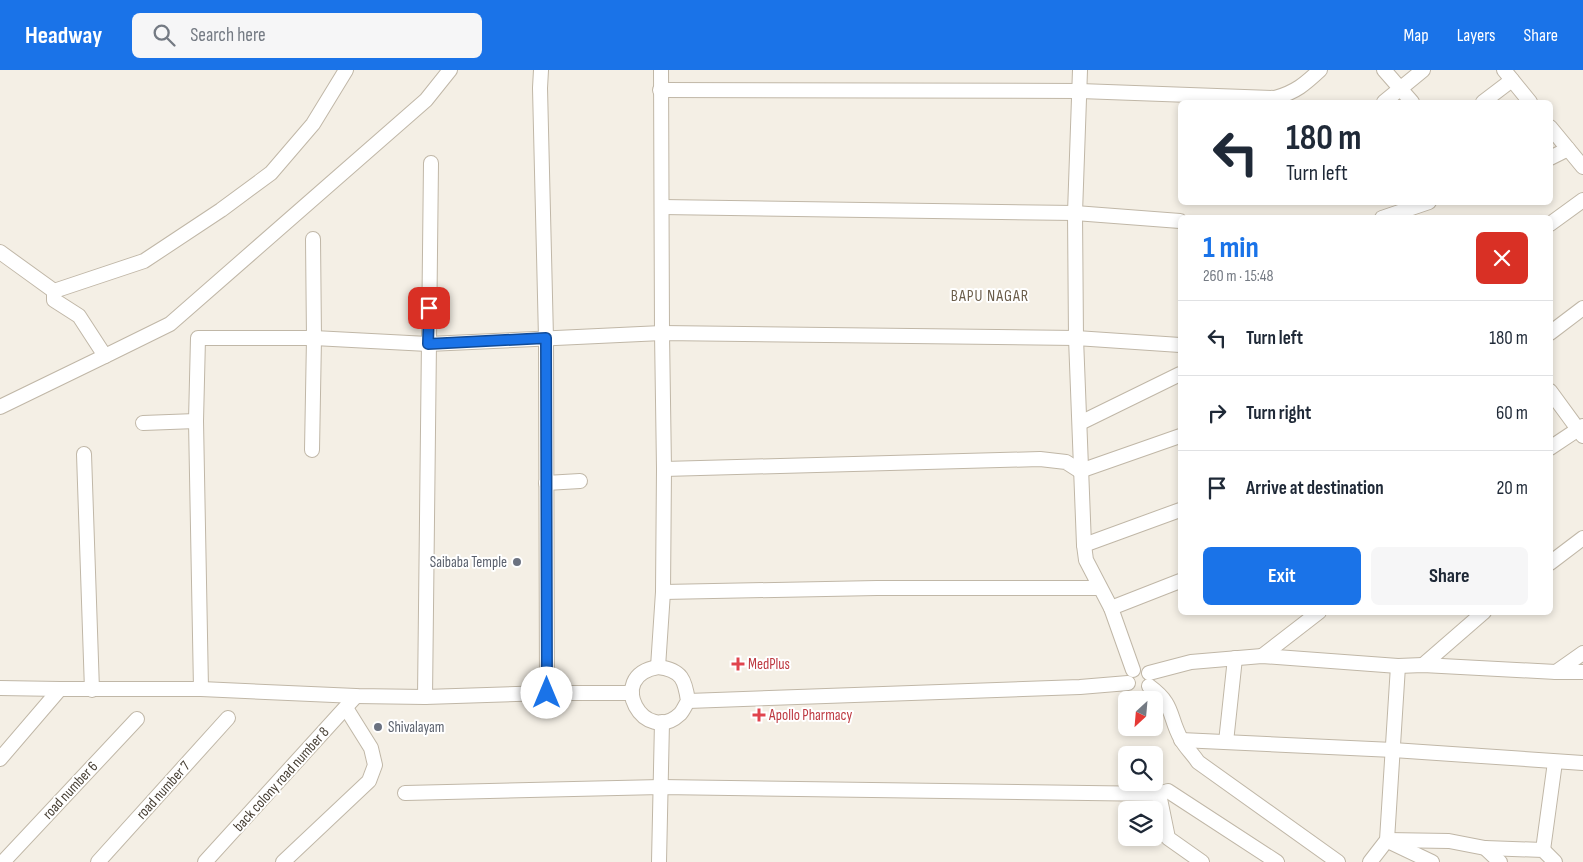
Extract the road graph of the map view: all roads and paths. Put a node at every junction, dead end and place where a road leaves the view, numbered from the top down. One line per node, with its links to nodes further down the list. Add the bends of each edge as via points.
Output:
1 (346, 70): 31 (street, via 313,124 271,173 144,261)
2 (450, 70): 40 (street, via 426,100 170,324)
3 (541, 70): 36 (street)
4 (661, 70): 11 (street)
5 (1080, 70): 12 (street)
6 (1320, 70): 12 (street, via 1304,86 1275,98)
7 (1384, 70): 10 (street)
8 (1423, 70): 10 (street)
9 (1508, 75): 15 (street); 16 (street)
10 (1400, 89): 13 (street); 14 (street)
11 (660, 90): 12 (street); 23 (street)
12 (1080, 91): 25 (street)
13 (1386, 100)
14 (1410, 100)
15 (1485, 100)
16 (1528, 100)
17 (1553, 131): 18 (street)
18 (1568, 149): 19 (street); 21 (street)
19 (1553, 156)
20 (431, 164): 38 (street)
21 (1583, 168)
22 (1583, 200): 28 (street)
23 (662, 207): 25 (street); 34 (street)
24 (1422, 209): 26 (street)
25 (1075, 213): 27 (street); 37 (street)
26 (1395, 215)
27 (1178, 221)
28 (1553, 222)
29 (313, 239): 35 (street)
30 (0, 252): 31 (street)
31 (54, 291): 40 (street, via 54,300 79,316)
32 (1583, 308): 33 (street)
33 (1553, 331)
34 (662, 332): 36 (street); 37 (street); 52 (street)
35 (314, 338): 38 (street); 44 (street, via 198,338); 50 (street)
36 (546, 338): 38 (street); 55 (street)
37 (1076, 338): 39 (street); 46 (street)
38 (428, 344): 83 (street)
39 (1178, 345)
40 (105, 356): 43 (street)
41 (1178, 375): 46 (street)
42 (1553, 396): 47 (street)
43 (0, 406)
44 (196, 421): 45 (street); 79 (street)
45 (143, 423)
46 (1080, 424): 53 (street)
47 (1581, 430): 49 (street)
48 (1178, 437): 53 (street)
49 (1553, 446)
50 (312, 450)
51 (84, 454): 78 (street)
52 (664, 469): 53 (street, via 1040,459 1066,462); 62 (street)
53 (1080, 471): 58 (street)
54 (580, 481): 55 (street)
55 (546, 483): 80 (street)
56 (1178, 511): 58 (street)
57 (1583, 538): 59 (street)
58 (1084, 545): 61 (street, via 1086,560)
59 (1553, 561)
60 (1178, 583): 63 (street)
61 (1100, 588): 62 (street); 63 (street)
62 (663, 592): 71 (street)
63 (1111, 608): 74 (street)
64 (1315, 615): 67 (street)
65 (1481, 615): 69 (street)
66 (1583, 653): 72 (street)
67 (1262, 656): 68 (street); 70 (street)
68 (1235, 658): 75 (street, via 1191,662); 90 (street)
69 (1423, 665): 70 (street); 72 (street)
70 (1398, 666): 91 (street)
71 (658, 667): 81 (street, via 640,675); 84 (street, via 669,668 679,674 685,684)
72 (1556, 672): 73 (street)
73 (1583, 672)
74 (1130, 676): 75 (street, via 1140,668 1146,670); 75 (street, via 1132,689 1139,692 1147,689); 84 (street, via 1080,687)
75 (1149, 680): 89 (street, via 1168,704)
76 (0, 688): 77 (street)
77 (60, 689): 78 (street); 92 (street)
78 (92, 690): 79 (street)
79 (202, 690): 82 (street)
80 (547, 693): 81 (street); 83 (street)
81 (632, 693): 88 (street, via 640,714 650,721)
82 (356, 696): 83 (street); 85 (street, back colony road number 8)
83 (425, 697)
84 (688, 702): 88 (street, via 680,714)
85 (346, 708): 103 (street, back colony road number 8); 104 (street, via 371,748 375,764 369,781)
86 (228, 718): 102 (street, road number 7)
87 (137, 719): 101 (street, road number 6)
88 (662, 722): 95 (street)
89 (1181, 740): 90 (street); 108 (street, via 1198,762)
90 (1226, 742): 91 (street)
91 (1394, 750): 93 (street); 98 (street)
92 (0, 759)
93 (1555, 762): 94 (street); 100 (street)
94 (1583, 763)
95 (661, 787): 96 (street); 97 (street); 105 (street)
96 (405, 793)
97 (1159, 794): 106 (street, via 1168,838); 107 (street, via 1168,790)
98 (1387, 840): 99 (street, via 1449,841); 109 (street); 110 (street)
99 (1485, 848): 100 (street); 111 (street)
100 (1543, 850): 112 (street)
101 (3, 862)
102 (98, 862)
103 (206, 862)
104 (283, 862)
105 (659, 862)
106 (1202, 862)
107 (1277, 862)
108 (1338, 862)
109 (1370, 862)
110 (1432, 862)
111 (1500, 862)
112 (1555, 862)

